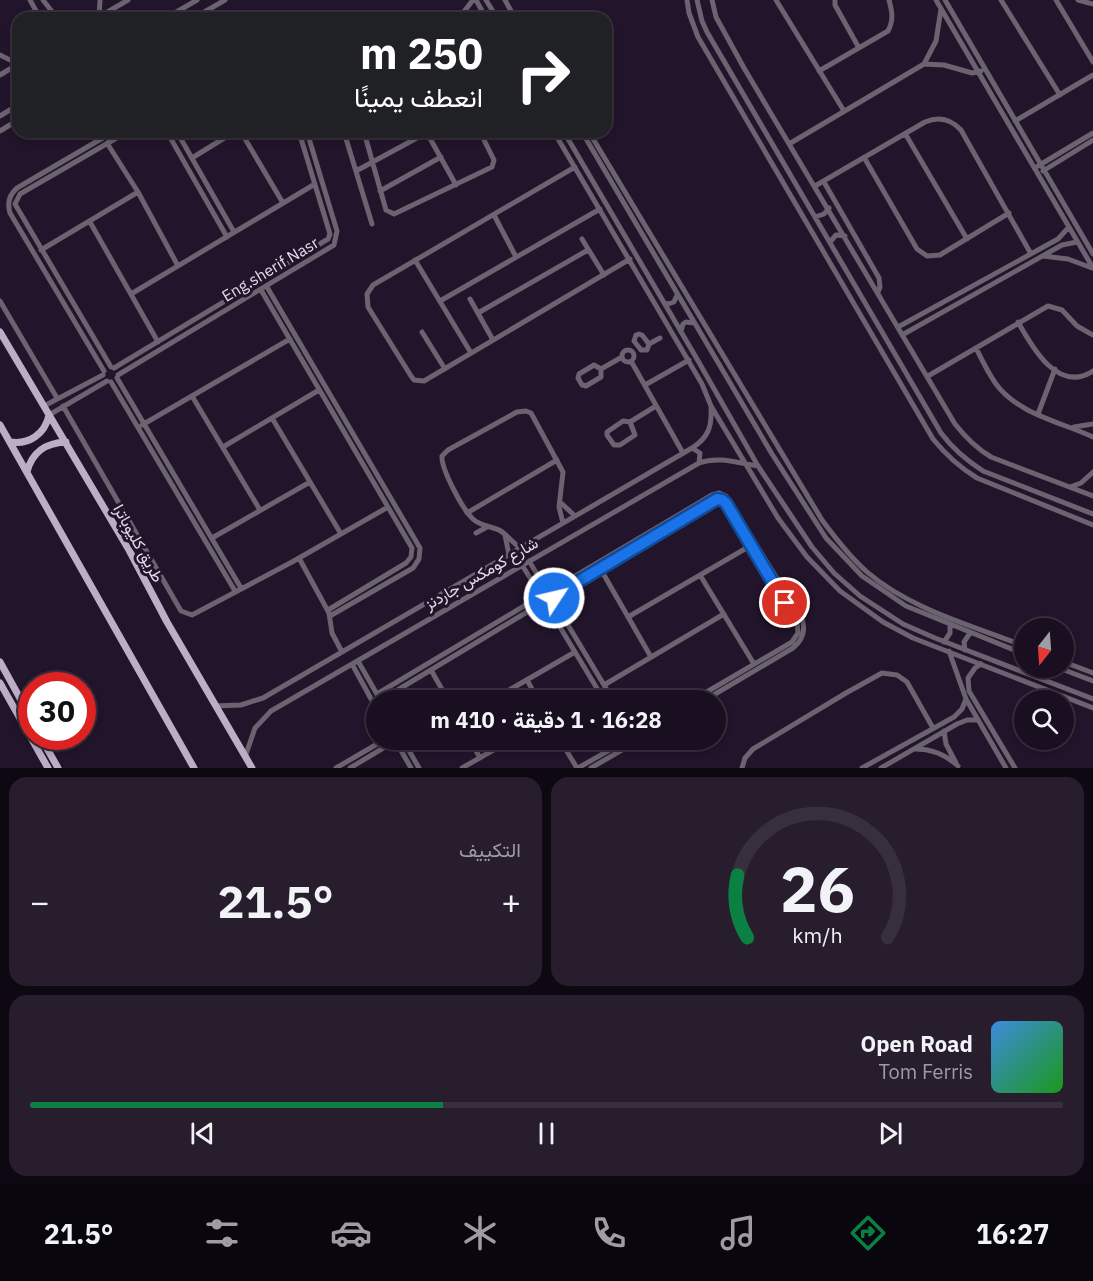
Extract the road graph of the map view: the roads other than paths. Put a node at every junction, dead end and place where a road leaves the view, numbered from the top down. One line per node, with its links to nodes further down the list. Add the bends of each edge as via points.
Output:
1 (43, 0): 19 (street)
2 (128, 0): 22 (street)
3 (196, 0): 23 (street)
4 (225, 0): 24 (street)
5 (474, 0): 25 (street)
6 (687, 0): 37 (street, via 698,37)
7 (697, 0): 36 (street, via 707,32)
8 (712, 0): 59 (street, via 721,27)
9 (776, 0): 30 (street)
10 (828, 0): 16 (street)
11 (889, 0): 26 (street, via 892,25)
12 (936, 0): 17 (street)
13 (1001, 0): 33 (street)
14 (1056, 0): 27 (street)
15 (1078, 0): 18 (street)
16 (835, 3): 26 (street)
17 (944, 4): 28 (street, via 936,41); 29 (street); 31 (street)
18 (1093, 4)
19 (47, 7): 20 (street); 21 (street)
20 (42, 12)
21 (52, 12)
22 (108, 12)
23 (176, 12)
24 (204, 12)
25 (464, 12)
26 (859, 48): 30 (street)
27 (1093, 62)
28 (924, 64): 31 (street); 34 (street)
29 (985, 69): 31 (street); 35 (street)
30 (819, 70): 34 (street)
31 (978, 72): 65 (street)
32 (1093, 75): 33 (street)
33 (1060, 95): 35 (street)
34 (844, 111): 59 (street)
35 (1015, 121): 65 (street)
36 (762, 128): 37 (street); 80 (street)
37 (753, 132): 106 (street)
38 (1093, 133): 65 (street)
39 (906, 135): 62 (street); 78 (street, via 932,120 945,119 957,125); 88 (street)
40 (104, 138): 64 (street)
41 (116, 138): 58 (street)
42 (170, 138): 86 (street)
43 (180, 138): 60 (street)
44 (224, 138): 60 (street)
45 (245, 138): 75 (street)
46 (301, 138): 70 (street)
47 (309, 138): 103 (street, Eng.sherif Nasr, via 337,240 330,249)
48 (346, 138): 67 (street)
49 (366, 138): 63 (street)
50 (416, 138): 63 (street)
51 (430, 138): 61 (street)
52 (483, 138): 71 (street, via 494,164)
53 (558, 138): 66 (street)
54 (568, 138): 114 (street)
55 (585, 138): 109 (street)
56 (593, 138): 174 (street)
57 (1093, 140): 68 (street)
58 (107, 143): 64 (street); 74 (street)
59 (789, 144): 72 (street)
60 (192, 158): 84 (street)
61 (441, 158): 71 (street); 73 (street)
62 (865, 159): 69 (street); 88 (street, via 920,252 936,257)
63 (372, 162): 67 (street); 73 (street)
64 (62, 166): 92 (street, via 16,200 16,207); 115 (street, via 17,188 8,203 10,213)
65 (1038, 166): 68 (street)
66 (575, 167): 77 (street); 79 (street)
67 (356, 171): 82 (street)
68 (1042, 172): 83 (street); 95 (street)
69 (824, 182): 72 (street); 107 (street, via 879,278)
70 (315, 184): 75 (street); 116 (street, via 330,234 328,239)
71 (456, 185): 73 (street, via 394,214 386,210)
72 (815, 186): 76 (street)
73 (380, 191)
74 (138, 192): 81 (street); 100 (street)
75 (283, 203): 84 (street)
76 (829, 208): 80 (street); 85 (street)
77 (600, 209): 97 (street); 98 (street)
78 (1009, 213): 88 (street); 94 (street)
79 (494, 215): 97 (street); 99 (street)
80 (815, 217): 89 (street)
81 (90, 222): 92 (street); 108 (street)
82 (372, 224)
83 (1069, 226): 90 (street); 91 (street, via 1062,236)
84 (234, 232): 86 (street)
85 (845, 236): 89 (street, via 836,235); 107 (street)
86 (227, 237): 100 (street)
87 (582, 239): 93 (street)
88 (967, 239)
89 (830, 242): 104 (street)
90 (1077, 242): 96 (street, via 1065,243); 101 (street)
91 (1042, 248): 94 (street); 96 (street)
92 (41, 250): 111 (street)
93 (588, 250): 102 (street); 117 (street)
94 (1031, 254): 118 (street)
95 (1093, 254)
96 (1044, 255): 101 (street); 120 (street)
97 (516, 257): 113 (street)
98 (630, 259): 102 (street); 139 (street)
99 (415, 260): 113 (street); 142 (street, via 372,285 367,304 414,380 424,381)
100 (178, 266): 108 (street)
101 (1093, 269)
102 (604, 275): 131 (street)
103 (267, 286): 105 (street, Eng.sherif Nasr); 218 (street, via 420,548 413,568)
104 (856, 286): 106 (street); 185 (street, via 953,449 983,471)
105 (261, 290): 119 (street, Eng.sherif Nasr); 130 (street)
106 (847, 291): 187 (street, via 945,454 977,478)
107 (878, 292): 123 (street)
108 (131, 294): 132 (street)
109 (677, 295): 114 (street, via 674,302); 122 (street)
110 (470, 299): 117 (street)
111 (71, 300): 115 (street); 141 (street)
112 (0, 301): 156 (street)
113 (440, 301): 137 (street)
114 (664, 303): 124 (street)
115 (64, 304): 146 (street)
116 (206, 313): 119 (street); 132 (street)
117 (478, 313): 131 (street)
118 (922, 314): 120 (street); 123 (street)
119 (210, 320): 148 (street, Eng.sherif Nasr)
120 (927, 321): 127 (street)
121 (1018, 322): 128 (street, via 1044,308 1055,307); 135 (street); 144 (street, via 1037,355)
122 (694, 323): 124 (street, via 683,324); 176 (street)
123 (897, 327): 127 (street)
124 (681, 331): 149 (street)
125 (0, 332): 157 (main road, طريق كليوباترا)
126 (422, 332): 142 (street)
127 (902, 335): 147 (street)
128 (1093, 335)
129 (660, 338): 133 (street)
130 (290, 339): 152 (street); 154 (street)
131 (493, 340): 137 (street)
132 (158, 342): 141 (street)
133 (649, 344): 134 (street, via 644,351); 134 (street, via 639,334 634,338)
134 (638, 346): 136 (street)
135 (976, 348): 147 (street); 161 (street, via 1001,390)
136 (631, 350): 138 (street, via 623,352); 140 (street)
137 (471, 353): 142 (street)
138 (622, 357): 140 (street); 143 (street)
139 (689, 360): 150 (street); 151 (street)
140 (631, 361): 151 (street)
141 (112, 368): 146 (street); 148 (street)
142 (445, 369)
143 (601, 369): 143 (street, via 594,365 579,374 579,382 586,386 601,377)
144 (1054, 369): 145 (street, via 1073,377); 161 (street)
145 (1093, 371)
146 (103, 373): 148 (street); 153 (street)
147 (928, 376): 184 (street, via 955,424 978,449)
148 (113, 379): 155 (street, Eng.sherif Nasr); 167 (street)
149 (709, 380): 150 (street); 180 (street)
150 (702, 384): 160 (street)
151 (645, 385): 159 (street)
152 (320, 390): 163 (street); 189 (street)
153 (73, 391): 155 (street); 156 (street)
154 (192, 396): 167 (street); 172 (street)
155 (77, 397): 158 (street, Eng.sherif Nasr)
156 (57, 398): 157 (street)
157 (44, 406): 162 (main road, طريق كليوباترا)
158 (63, 406): 162 (street, Eng.sherif Nasr); 212 (street, via 181,611 192,615)
159 (657, 406): 164 (street); 175 (street)
160 (711, 406): 173 (street, شارع كومكس جاردنز, via 707,436); 179 (street)
161 (1038, 414): 168 (street)
162 (49, 415): 170 (main road, via 45,428 35,437); 171 (main road, طريق كليوباترا)
163 (272, 418): 172 (street); 183 (street)
164 (630, 422): 164 (street, via 623,421 608,430 614,445 635,435)
165 (1093, 424): 168 (street)
166 (0, 425): 170 (main road)
167 (140, 426): 202 (street); 203 (street)
168 (1073, 428): 169 (street)
169 (1093, 436)
170 (10, 442): 181 (main road)
171 (66, 442): 181 (main road, via 38,451); 261 (main road, طريق كليوباترا)
172 (223, 447): 190 (street)
173 (692, 448): 175 (street, شارع كومكس جاردنز); 178 (street, via 700,453)
174 (780, 450): 176 (street); 224 (street, via 822,520 868,572 926,609)
175 (683, 453): 194 (street, شارع كومكس جاردنز)
176 (772, 454): 221 (street, via 810,516 843,558 906,606)
177 (558, 460): 188 (street, via 563,476); 192 (street); 192 (street, via 533,415 526,411 517,412 448,450 442,456 443,467)
178 (699, 463): 179 (street, شارع كومكس جاردنز, via 723,459); 208 (street, شارع كومكس جاردنز)
179 (746, 464): 180 (street, شارع كومكس جاردنز); 195 (street)
180 (758, 466): 191 (street)
181 (27, 472): 287 (main road)
182 (1093, 472): 184 (street)
183 (310, 482): 190 (street); 200 (street)
184 (1070, 487): 186 (street)
185 (1029, 489): 187 (street); 193 (street)
186 (1093, 496)
187 (1026, 498): 197 (street)
188 (560, 501): 194 (street); 196 (street)
189 (388, 507): 200 (street); 215 (street, via 411,544 409,560)
190 (261, 510): 202 (street)
191 (788, 512): 195 (street); 217 (street, via 834,573)
192 (468, 513): 198 (street)
193 (1093, 514)
194 (575, 516): 196 (street, شارع كومكس جاردنز)
195 (778, 518): 220 (street, via 827,580)
196 (563, 524): 205 (street, شارع كومكس جاردنز)
197 (1093, 525)
198 (487, 527): 199 (street); 201 (street)
199 (477, 533)
200 (340, 534): 207 (street)
201 (505, 535): 205 (street); 206 (street)
202 (212, 538): 203 (street)
203 (213, 546): 212 (street)
204 (750, 546): 210 (street, via 726,503 717,499); 211 (street); 233 (street, via 798,628 792,642)
205 (520, 548): 206 (street, شارع كومكس جاردنز)
206 (509, 555): 228 (street, شارع كومكس جاردنز)
207 (299, 558): 212 (street); 215 (street)
208 (529, 561): 209 (street, شارع كومكس جاردنز); 213 (street)
209 (522, 565): 214 (street); 232 (street, شارع كومكس جاردنز)
210 (600, 568): 213 (street); 219 (street)
211 (700, 575): 216 (street); 219 (street)
212 (238, 589)
213 (551, 594): 214 (street); 214 (street); 244 (street); 256 (street, via 712,495 726,496 802,619 804,632 793,648)
214 (542, 600): 229 (street); 236 (street); 248 (street)
215 (328, 610): 218 (street)
216 (724, 614): 230 (street); 233 (street)
217 (888, 615): 220 (street); 223 (street)
218 (330, 616): 228 (street, via 332,633)
219 (628, 617): 230 (street)
220 (884, 622): 227 (street)
221 (950, 625): 222 (street); 223 (street)
222 (970, 633): 225 (street, via 964,642); 226 (street)
223 (944, 642): 225 (street)
224 (1014, 642)
225 (965, 650): 260 (street)
226 (1014, 650)
227 (949, 651): 234 (street); 239 (street)
228 (342, 652): 258 (street, شارع كومكس جاردنز)
229 (575, 652): 241 (street); 253 (street)
230 (651, 657): 244 (street)
231 (0, 662): 257 (main road)
232 (355, 662): 246 (street); 247 (street); 263 (street, شارع كومكس جاردنز)
233 (754, 664): 255 (street)
234 (981, 664): 240 (street); 262 (street)
235 (1074, 666): 237 (street)
236 (430, 670): 249 (street); 250 (street)
237 (1093, 673)
238 (1074, 674): 242 (street)
239 (959, 678): 240 (street); 245 (street)
240 (968, 678): 245 (street)
241 (527, 680): 251 (street); 252 (street)
242 (1093, 681)
243 (0, 683): 280 (main road)
244 (604, 685): 254 (street)
245 (964, 686): 259 (street); 267 (street)
246 (368, 690)
247 (374, 690)
248 (384, 690)
249 (397, 690)
250 (441, 690)
251 (510, 690)
252 (532, 690)
253 (598, 690)
254 (607, 690)
255 (710, 690)
256 (722, 690)
257 (18, 695)
258 (263, 698): 261 (street, شارع كومكس جاردنز, via 241,705); 263 (street)
259 (966, 699): 264 (street); 265 (street, via 958,713)
260 (1093, 699)
261 (215, 706): 281 (main road, طريق كليوباترا)
262 (1093, 708)
263 (270, 711): 281 (street, شارع كومكس جاردنز, via 255,728)
264 (978, 720): 266 (street, via 962,722); 269 (street)
265 (933, 728): 268 (street); 296 (street, via 907,682 897,675 882,673 753,749)
266 (944, 731): 270 (street); 284 (street)
267 (999, 740): 269 (street); 299 (street)
268 (910, 741): 270 (street); 283 (street)
269 (992, 744): 298 (street)
270 (914, 749): 284 (street, via 941,754); 297 (street)
271 (367, 750): 289 (street)
272 (379, 750): 290 (street)
273 (401, 750): 291 (street)
274 (409, 750): 292 (street)
275 (476, 750): 282 (street)
276 (494, 750): 282 (street)
277 (566, 750): 294 (street)
278 (610, 750): 294 (street)
279 (622, 750): 295 (street)
280 (44, 752): 285 (main road); 286 (main road)
281 (245, 757): 288 (main road, طريق كليوباترا)
282 (480, 758): 293 (street)
283 (866, 767)
284 (959, 767)
285 (48, 768)
286 (58, 768)
287 (194, 768)
288 (252, 768)
289 (336, 768)
290 (350, 768)
291 (411, 768)
292 (419, 768)
293 (462, 768)
294 (578, 768)
295 (591, 768)
296 (742, 768)
297 (881, 768)
298 (1006, 768)
299 (1016, 768)

